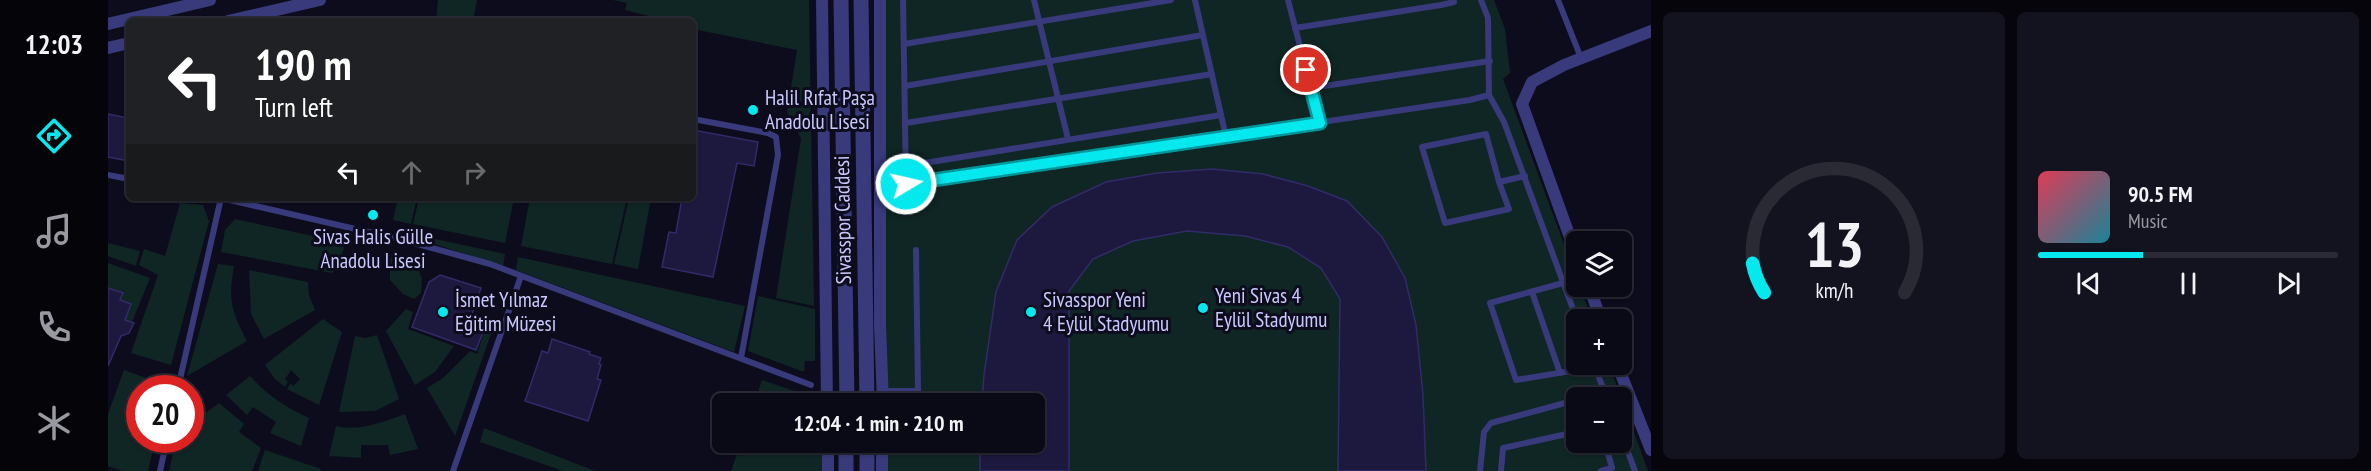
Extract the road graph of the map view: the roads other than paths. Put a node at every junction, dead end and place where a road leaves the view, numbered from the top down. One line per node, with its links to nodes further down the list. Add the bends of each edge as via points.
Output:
1 (210, 0): 16 (street)
2 (320, 0): 17 (street)
3 (822, 0): 60 (street)
4 (840, 0): 61 (street, Sivasspor Caddesi)
5 (861, 0): 62 (street, Sivasspor Caddesi)
6 (880, 0): 63 (street)
7 (912, 0): 15 (lane)
8 (1034, 0): 19 (lane)
9 (1171, 0): 19 (lane)
10 (1195, 0): 23 (lane)
11 (1288, 0): 21 (lane)
12 (1453, 0): 21 (lane)
13 (1481, 0): 29 (lane, via 1488,18)
14 (1558, 0): 27 (lane)
15 (903, 1): 25 (lane)
16 (134, 18)
17 (241, 18)
18 (126, 20): 20 (street)
19 (1040, 21): 25 (lane); 28 (lane)
20 (108, 24)
21 (1295, 28): 32 (lane)
22 (1651, 31): 27 (street)
23 (1203, 35): 28 (lane); 30 (lane)
24 (126, 44): 26 (street)
25 (904, 44): 31 (lane)
26 (108, 48)
27 (1581, 58): 48 (street, via 1532,82 1522,104)
28 (1050, 61): 31 (lane); 34 (lane)
29 (1490, 61): 32 (lane); 33 (lane)
30 (1212, 74): 34 (lane); 35 (lane)
31 (905, 86): 37 (lane)
32 (1311, 88): 38 (lane)
33 (1489, 95): 38 (lane); 43 (lane)
34 (1059, 100): 37 (lane); 40 (lane)
35 (1221, 115): 39 (lane); 40 (lane)
36 (696, 120): 54 (lane, via 776,137 778,155)
37 (906, 123): 41 (lane)
38 (1320, 123): 39 (lane)
39 (1226, 137): 41 (lane, via 906,184)
40 (1068, 139): 41 (lane)
41 (906, 166)
42 (108, 175): 44 (lane)
43 (1525, 176): 45 (lane); 51 (lane)
44 (126, 178)
45 (1499, 182): 45 (lane, via 1509,209 1445,223 1422,147 1486,134)
46 (220, 201): 57 (lane)
47 (234, 201): 50 (lane, via 403,240)
48 (1568, 231)
49 (916, 250): 64 (lane, via 918,391)
50 (521, 276): 54 (lane); 76 (lane)
51 (1563, 283): 52 (lane); 53 (lane)
52 (1532, 292): 56 (lane); 56 (lane, via 1490,303 1516,380)
53 (1573, 309)
54 (741, 358): 59 (lane)
55 (1566, 372): 56 (lane)
56 (1560, 373)
57 (181, 375)
58 (1621, 375): 67 (street)
59 (811, 385)
60 (827, 393)
61 (847, 393)
62 (867, 393)
63 (883, 393)
64 (906, 393)
65 (1566, 403): 81 (lane, via 1491,423 1484,432)
66 (1566, 434): 82 (lane, via 1503,448)
67 (1651, 450)
68 (164, 453): 75 (lane)
69 (828, 453): 77 (street)
70 (846, 453): 78 (street)
71 (867, 453): 79 (street)
72 (882, 453): 80 (street)
73 (1608, 453): 83 (lane, via 1612,468)
74 (1628, 453): 84 (lane)
75 (160, 471)
76 (453, 471)
77 (828, 471)
78 (846, 471)
79 (867, 471)
80 (882, 471)
81 (1480, 471)
82 (1501, 471)
83 (1601, 471)
84 (1635, 471)

